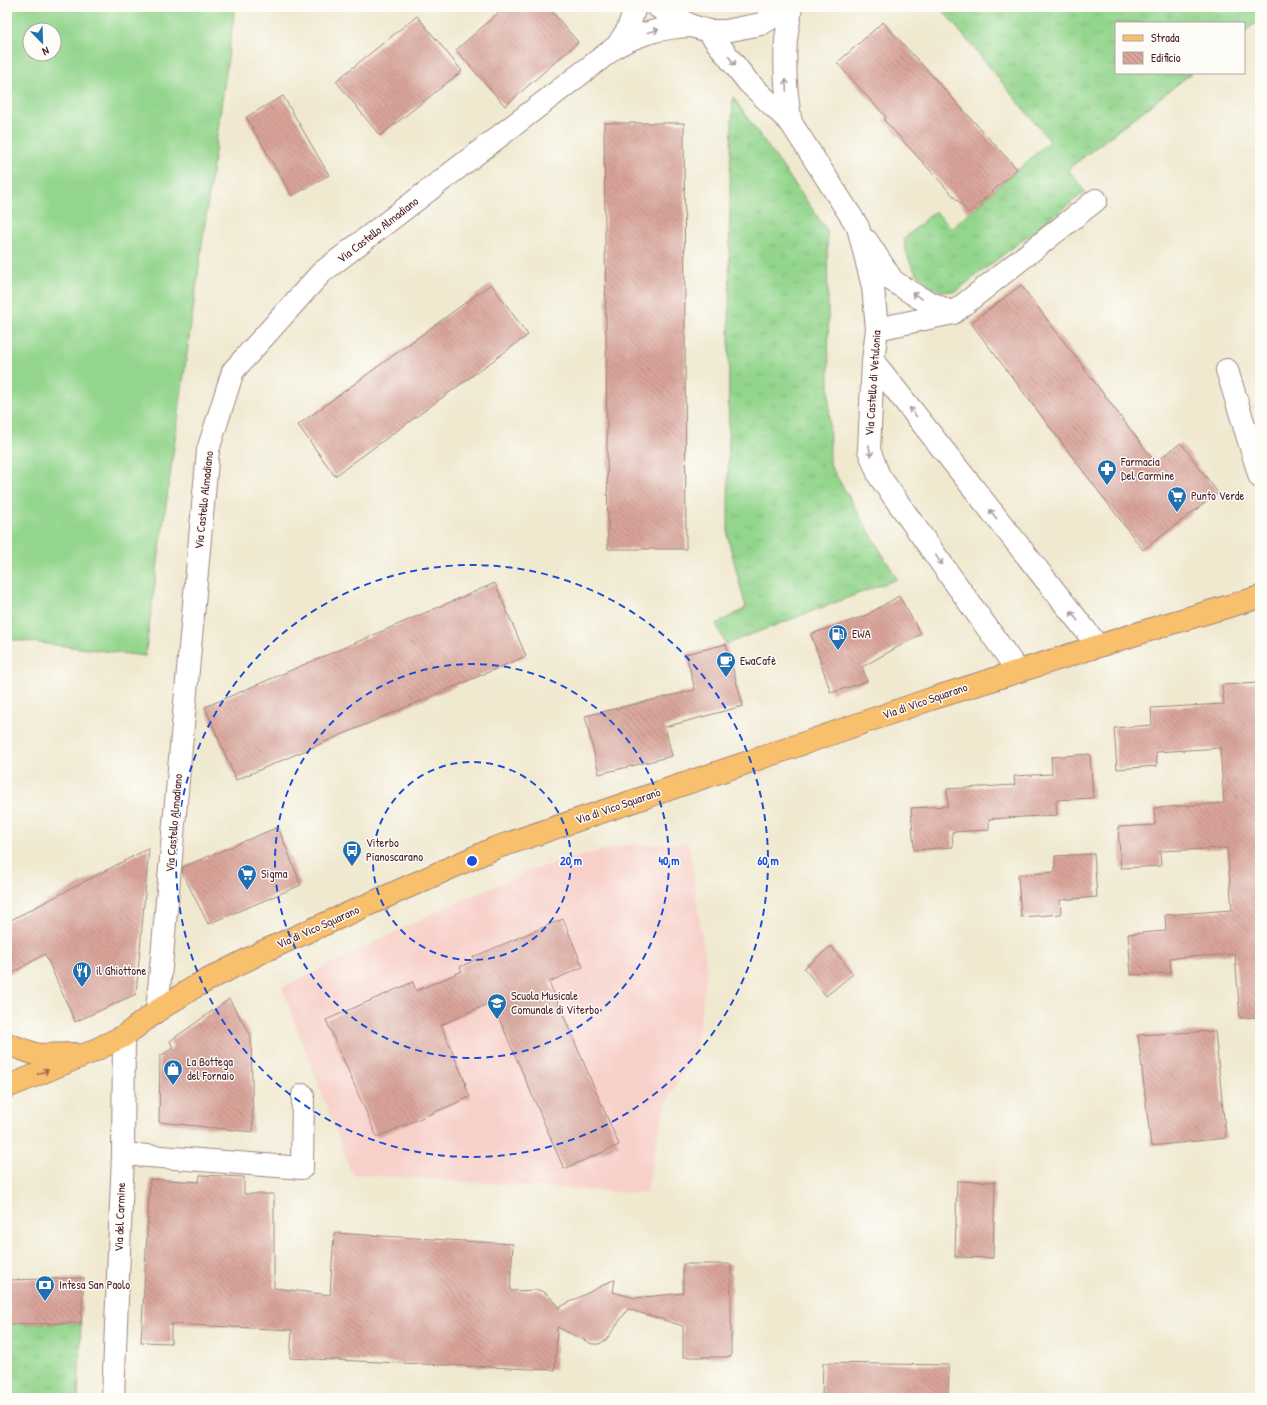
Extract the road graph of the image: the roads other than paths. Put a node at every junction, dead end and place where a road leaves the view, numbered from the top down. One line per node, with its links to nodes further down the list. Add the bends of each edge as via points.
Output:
1 (635, 7): 5 (street, Via Castello Almadiano, via 628,29)
2 (658, 7): 4 (street)
3 (791, 7): 4 (street, via 761,24 726,31); 6 (street, one-way to 3, via 785,74 786,40)
4 (700, 28): 5 (street, one-way to 4, via 651,31 671,27); 6 (street, Via Castello di Vetulonia, one-way to 6, via 748,82)
5 (617, 46): 19 (street, Via Castello Almadiano, via 321,274 233,371 208,450)
6 (791, 123): 8 (street, Via Castello di Vetulonia)
7 (1096, 200): 11 (street)
8 (858, 227): 9 (street); 10 (street, Via Castello di Vetulonia)
9 (894, 281): 10 (street); 11 (street, one-way to 9, via 918,297)
10 (873, 287): 12 (street, Via Castello di Vetulonia)
11 (953, 313): 12 (street)
12 (877, 329): 13 (street, Via Castello di Vetulonia)
13 (873, 361): 17 (street, one-way to 13); 18 (street, Via Castello di Vetulonia, one-way to 18, via 869,450 879,476)
14 (1227, 370): 15 (street)
15 (1260, 477)
16 (1260, 597): 17 (main road, Via di Vico Squarano)
17 (1098, 646): 18 (main road, Via di Vico Squarano)
18 (1018, 671): 19 (main road, Via di Vico Squarano, via 494,848 264,951 196,986)
19 (157, 1011): 20 (main road, Via di Vico Squarano)
20 (124, 1036): 22 (main road, Via di Vico Squarano); 25 (street, Via del Carmine)
21 (7, 1044): 22 (main road, via 38,1055)
22 (89, 1053): 23 (main road, Via di Vico Squarano, one-way to 22)
23 (7, 1087)
24 (303, 1095): 25 (street, via 302,1168)
25 (123, 1154): 26 (street, Via del Carmine)
26 (113, 1398)

